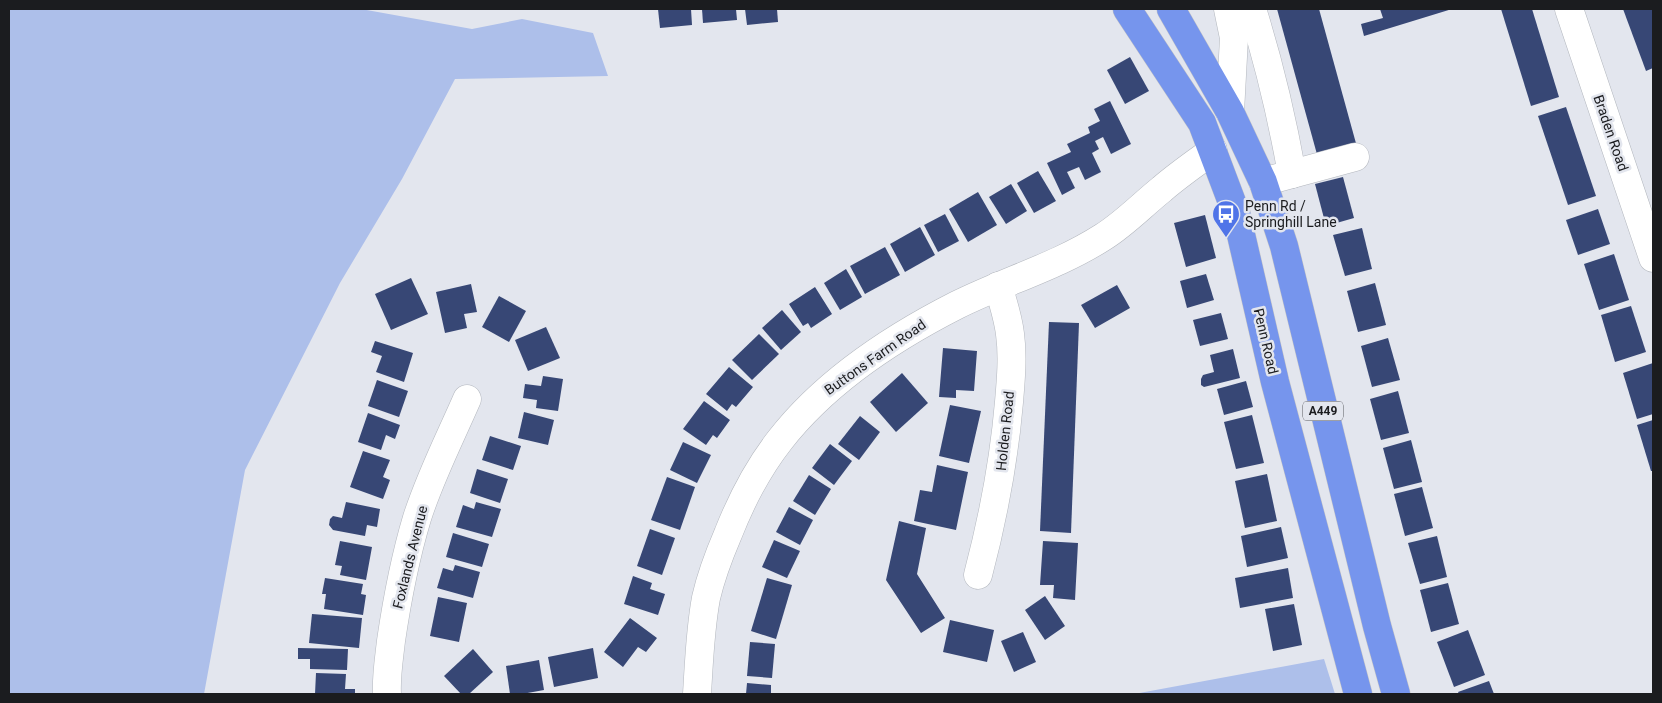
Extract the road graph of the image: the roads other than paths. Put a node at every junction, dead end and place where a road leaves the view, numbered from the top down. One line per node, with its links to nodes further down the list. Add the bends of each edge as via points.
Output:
1 (1127, 9): 7 (highway, Penn Road / A449, via 1202,123)
2 (1171, 9): 6 (highway, A449)
3 (1228, 9): 6 (street, via 1234,38)
4 (1252, 9): 9 (street, via 1284,127)
5 (1569, 9): 11 (street, Braden Road)
6 (1230, 112): 10 (highway, A449)
7 (1213, 150): 12 (street, Buttons Farm Road, via 1103,237 1062,259); 17 (highway, Penn Road / A449, via 1236,213 1275,382)
8 (1355, 157): 9 (street)
9 (1292, 174): 10 (street)
10 (1263, 182): 18 (highway, A449, via 1284,246)
11 (1653, 258)
12 (998, 286): 14 (street, Holden Road, via 1006,311 1012,354 999,487); 16 (street, Buttons Farm Road, via 922,323 835,382 780,440 754,479 718,556 706,598)
13 (467, 399): 15 (street, Foxlands Avenue, via 417,518 394,624)
14 (978, 575)
15 (387, 694)
16 (697, 694)
17 (1358, 694)
18 (1396, 694)

